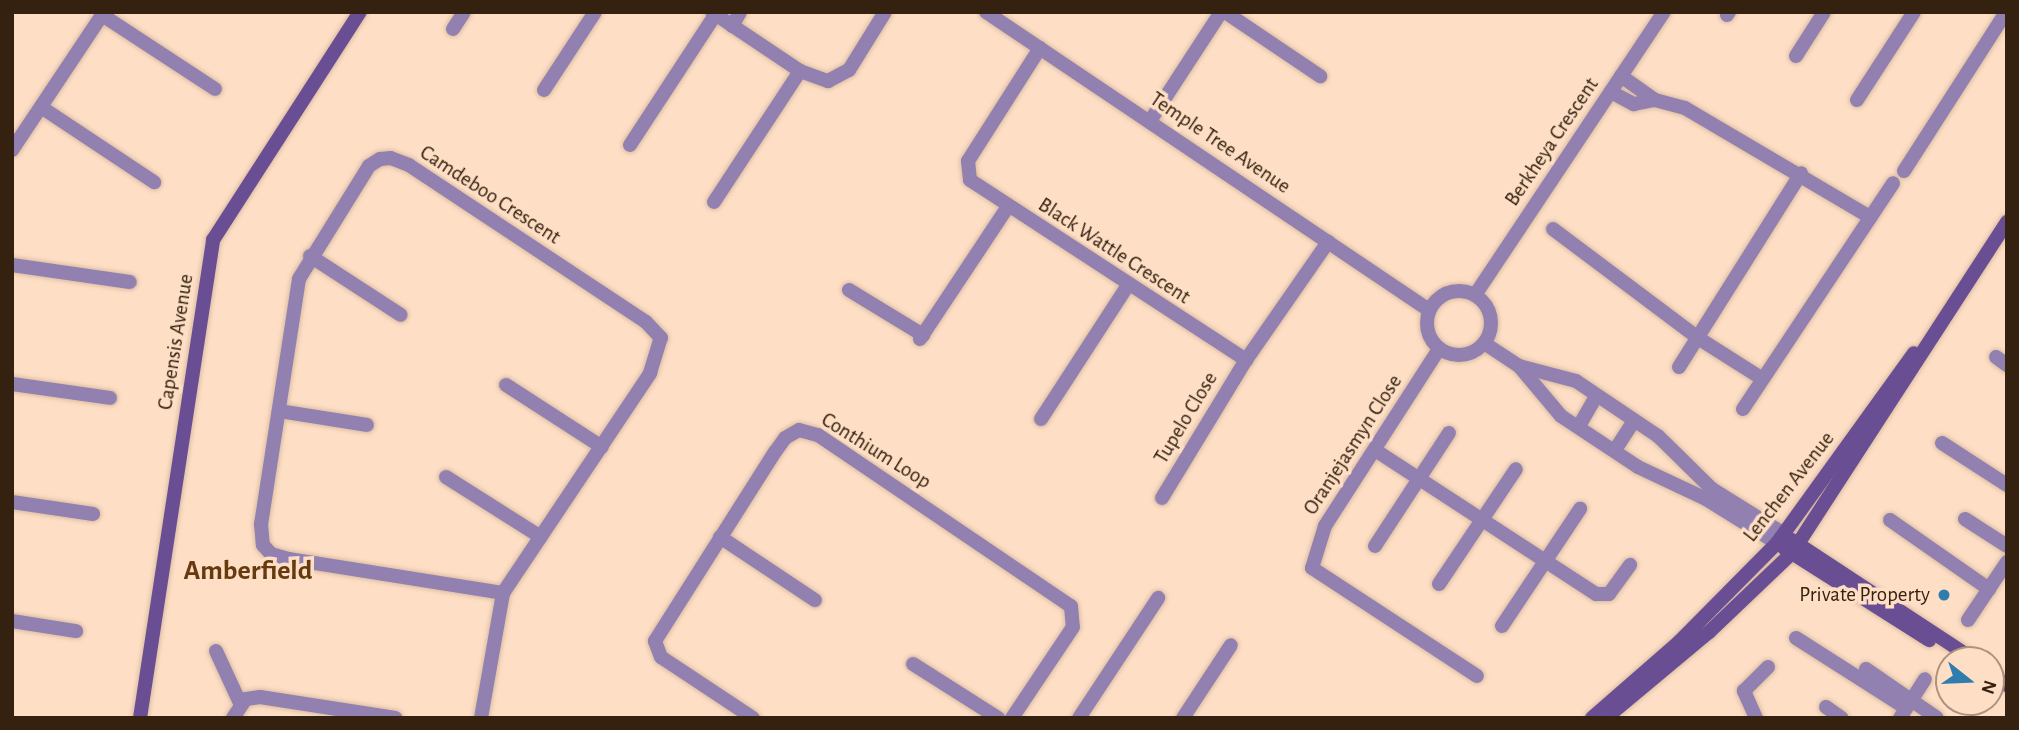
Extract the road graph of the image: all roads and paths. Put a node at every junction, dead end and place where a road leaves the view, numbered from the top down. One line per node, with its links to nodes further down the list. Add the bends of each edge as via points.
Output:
1 (360, 12): 113 (street, Capensis Avenue, via 213,240)
2 (464, 12): 15 (street)
3 (595, 12): 22 (street)
4 (740, 12): 14 (street)
5 (885, 12): 18 (street, via 840,78 823,81)
6 (986, 12): 16 (street, Temple Tree Avenue)
7 (1223, 12): 19 (street); 27 (street)
8 (1664, 12): 20 (street, Berkheya Crescent)
9 (1824, 12): 17 (street)
10 (1914, 12): 25 (street)
11 (2006, 12): 30 (street)
12 (713, 13): 14 (street); 28 (street)
13 (103, 14): 21 (street); 26 (street)
14 (732, 26): 18 (street)
15 (453, 29)
16 (1040, 48): 27 (street, Temple Tree Avenue); 35 (street, Black Wattle Crescent, via 967,165 970,180)
17 (1796, 56)
18 (800, 71): 34 (street)
19 (1320, 76)
20 (1621, 76): 23 (street, Berkheya Crescent); 24 (street)
21 (215, 89)
22 (544, 90)
23 (1611, 92): 24 (street, via 1634,104); 46 (street, Berkheya Crescent)
24 (1655, 100): 31 (street, via 1685,108)
25 (1857, 100)
26 (41, 107): 29 (street); 32 (street)
27 (1150, 121): 39 (street, Temple Tree Avenue)
28 (630, 145)
29 (12, 150)
30 (1903, 171)
31 (1801, 173): 36 (street); 49 (street)
32 (154, 182)
33 (1893, 183): 36 (street)
34 (714, 202)
35 (1007, 208): 43 (street, Black Wattle Crescent); 45 (street, via 922,337)
36 (1870, 216): 55 (street)
37 (2007, 222): 44 (street, Lenchen Avenue)
38 (1553, 229): 49 (street)
39 (1328, 242): 47 (street, Temple Tree Avenue); 52 (street)
40 (310, 256): 48 (street); 61 (street, Camdeboo Crescent, via 299,279); 68 (street, Camdeboo Crescent, via 369,166 386,158 409,165 646,322 661,338 650,373)
41 (12, 265): 42 (street)
42 (130, 282)
43 (1128, 285): 52 (street, Black Wattle Crescent); 62 (street)
44 (1964, 288): 84 (street, Lenchen Avenue); 87 (street, Lenchen Avenue)
45 (849, 290)
46 (1475, 295): 47 (street, via 1455,291 1441,296); 50 (street, via 1485,303 1491,321)
47 (1429, 310): 51 (street, via 1426,327)
48 (401, 315)
49 (1698, 338): 54 (street); 55 (street)
50 (1484, 343): 51 (street, via 1458,355); 53 (street)
51 (1440, 349): 69 (street, Oranjejasmyn Close)
52 (1246, 360): 75 (street, Tupelo Close)
53 (1519, 366): 58 (street, via 1571,379); 65 (street, via 1554,411)
54 (1679, 367)
55 (1761, 378): 60 (street)
56 (12, 384): 59 (street)
57 (506, 385): 68 (street)
58 (1596, 396): 63 (street); 65 (street)
59 (110, 398)
60 (1743, 409)
61 (279, 411): 64 (street); 93 (street, Camdeboo Crescent, via 261,524 263,545 271,554)
62 (1041, 419)
63 (1634, 421): 70 (street); 84 (street, via 1658,436 1712,489)
64 (367, 425)
65 (1578, 426): 70 (street)
66 (1449, 433): 73 (street)
67 (1942, 443): 74 (street)
68 (602, 447): 82 (street, Camdeboo Crescent)
69 (1375, 450): 73 (street); 108 (street, Oranjejasmyn Close, via 1321,532 1312,568)
70 (1615, 450): 84 (street)
71 (1516, 469): 79 (street)
72 (446, 477): 82 (street)
73 (1419, 478): 79 (street); 85 (street)
74 (2007, 485)
75 (1162, 498)
76 (12, 502): 78 (street)
77 (1580, 509): 88 (street)
78 (93, 514)
79 (1483, 519): 88 (street); 91 (street)
80 (1965, 519): 86 (street)
81 (1890, 520): 92 (street)
82 (541, 537): 93 (street, Camdeboo Crescent)
83 (720, 537): 95 (street); 117 (street, Conthium Loop, via 659,629 656,647 661,657); 119 (street, Conthium Loop, via 785,438 799,430 818,435 1071,606 1073,627)
84 (1781, 539): 87 (street); 122 (street, Lenchen Avenue, via 1673,648)
85 (1375, 545)
86 (2007, 546)
87 (1795, 548): 102 (street); 103 (street); 123 (street, Lenchen Avenue, via 1700,641)
88 (1546, 561): 90 (street, via 1604,596); 98 (street)
89 (2007, 562): 92 (street)
90 (1630, 565)
91 (1439, 584)
92 (1989, 589): 97 (street)
93 (503, 593): 116 (street, Camdeboo Crescent)
94 (1158, 598): 120 (street)
95 (815, 600)
96 (12, 621): 99 (street)
97 (1968, 621)
98 (1502, 626)
99 (76, 631)
100 (1796, 638): 112 (street)
101 (1231, 645): 121 (street)
102 (1943, 646)
103 (1953, 646)
104 (216, 651): 110 (street)
105 (913, 664): 118 (street)
106 (1768, 667): 124 (street, via 1744,691)
107 (1866, 669): 112 (street)
108 (1477, 676)
109 (1925, 679): 112 (street)
110 (243, 701): 114 (street); 115 (street)
111 (1826, 707): 125 (street)
112 (1906, 709): 126 (street)
113 (140, 718)
114 (233, 718)
115 (395, 718)
116 (481, 718)
117 (753, 718)
118 (998, 718)
119 (1012, 718)
120 (1079, 718)
121 (1183, 718)
122 (1592, 718)
123 (1606, 718)
124 (1756, 718)
125 (1842, 718)
126 (1937, 718)

